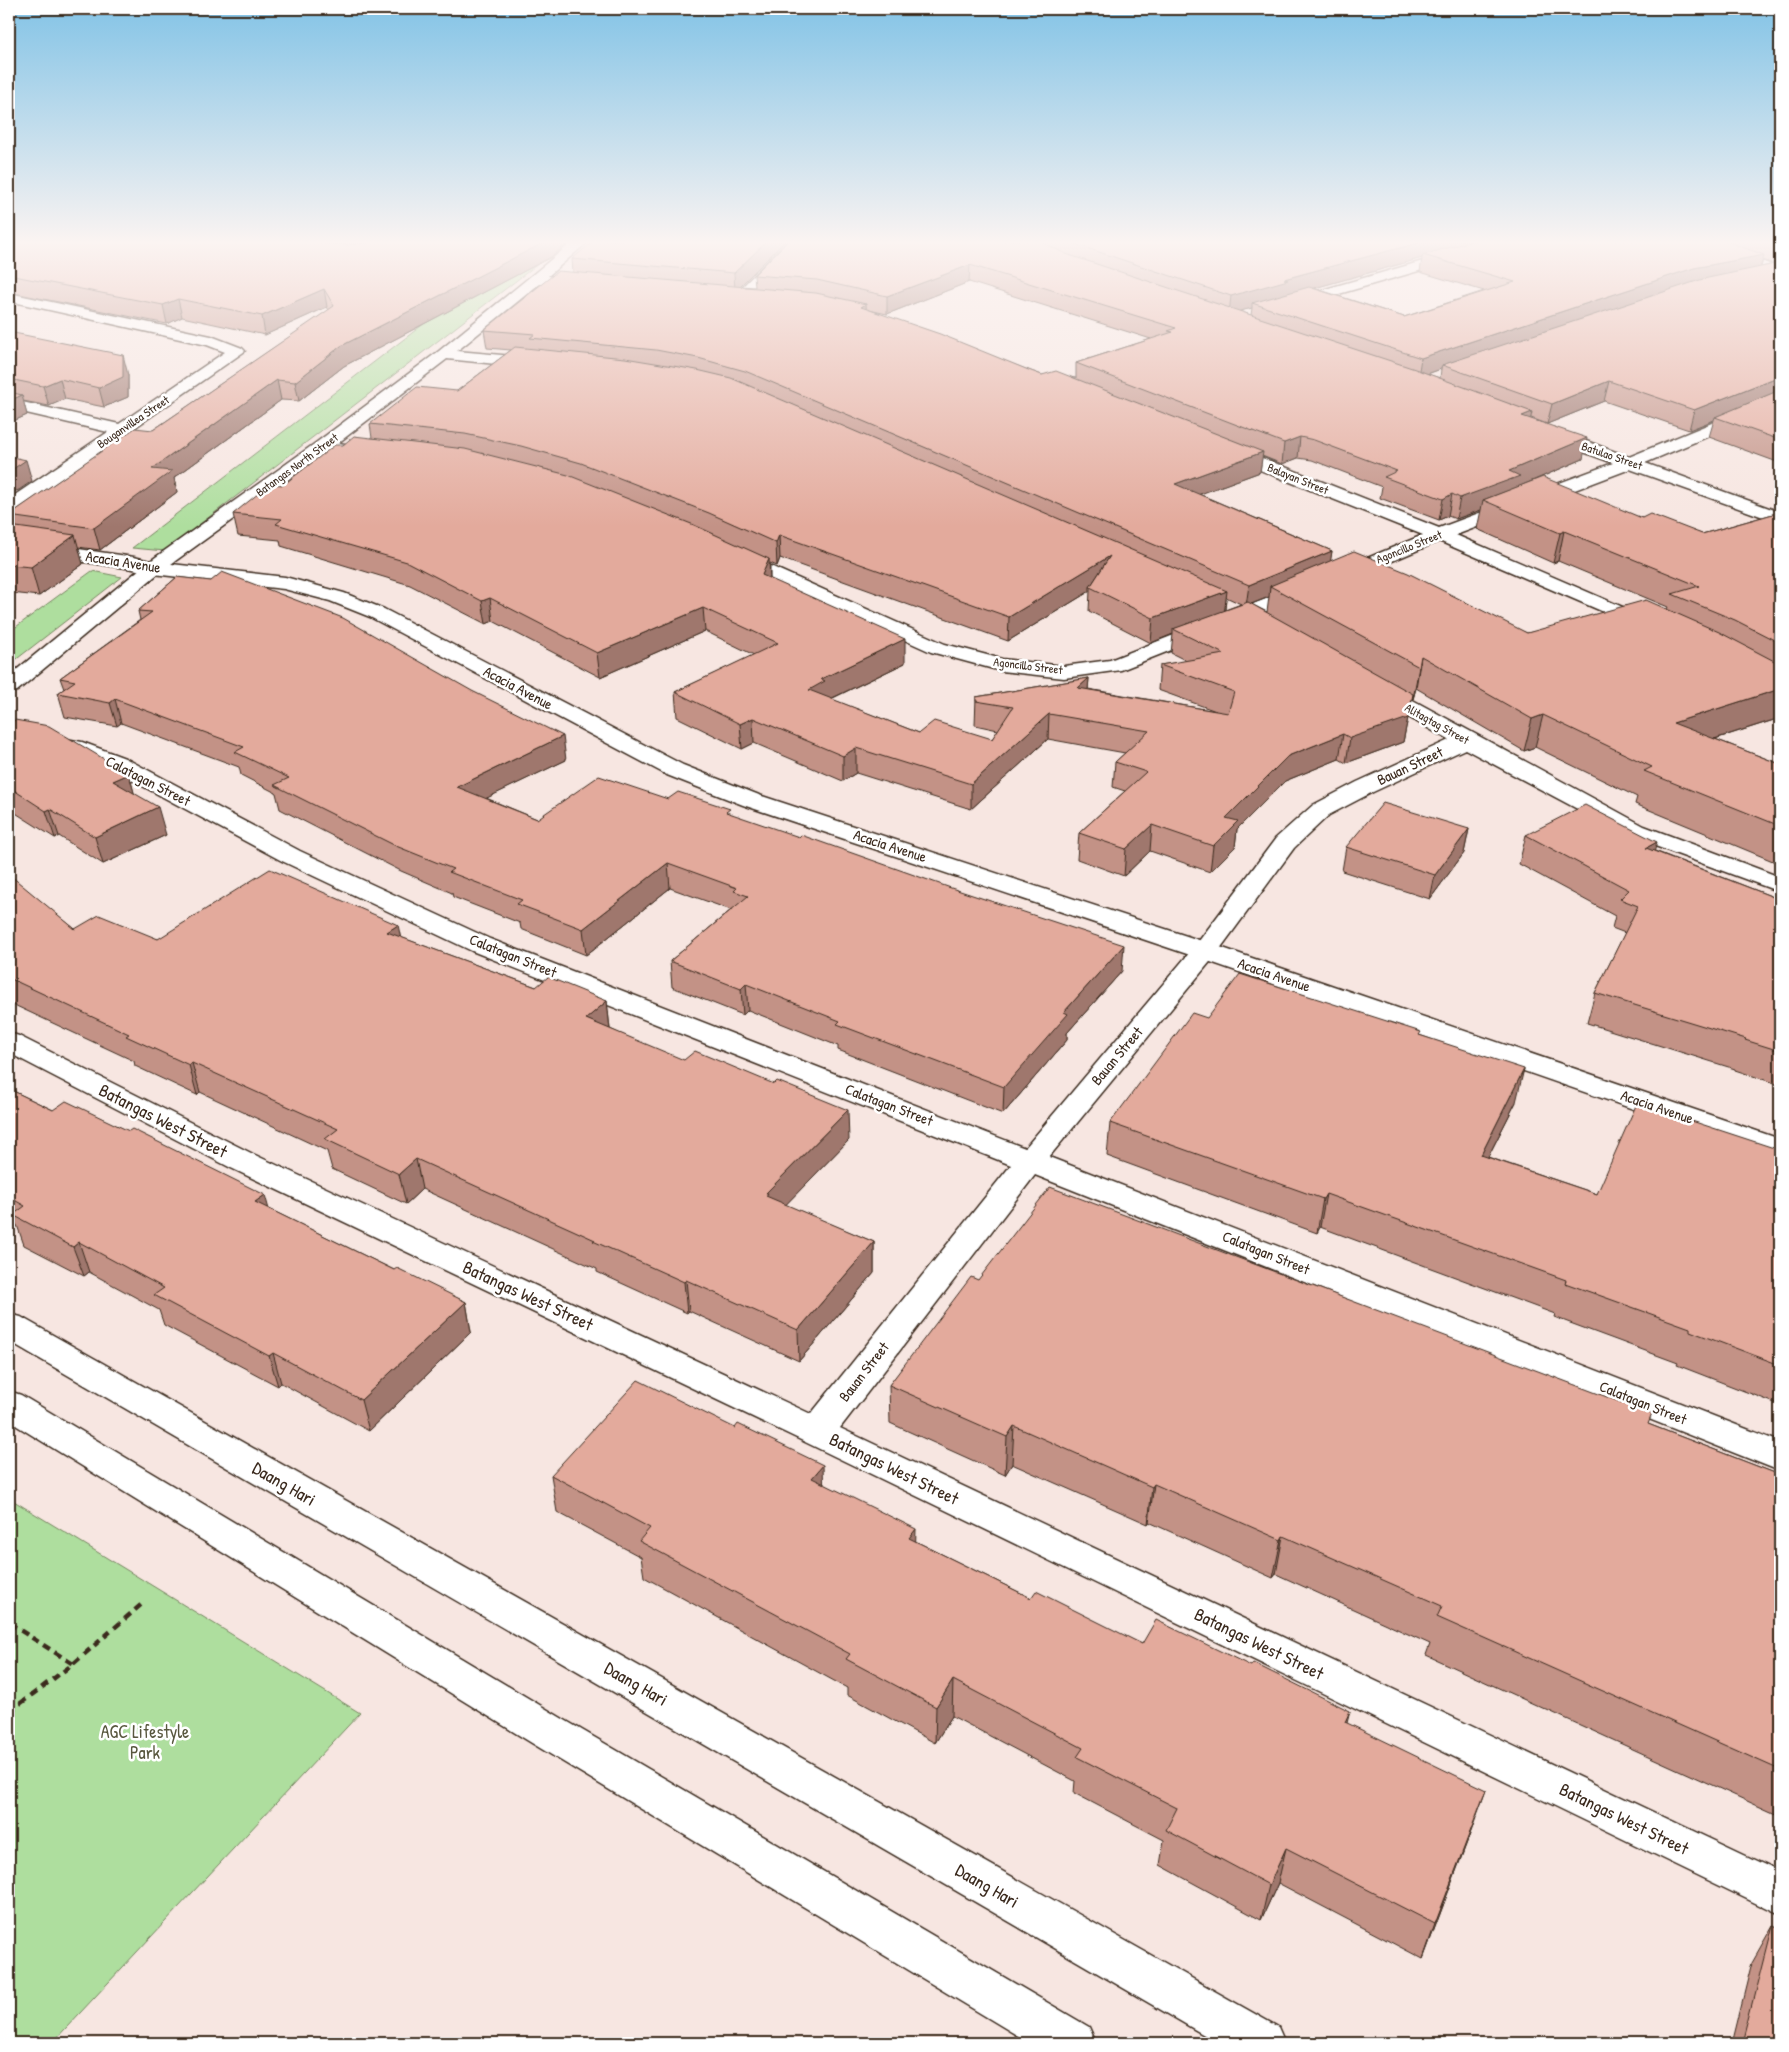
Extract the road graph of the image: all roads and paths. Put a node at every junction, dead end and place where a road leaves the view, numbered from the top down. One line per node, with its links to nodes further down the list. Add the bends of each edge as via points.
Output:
1 (187, 336): 8 (street, Bouganvillea Street, via 237,351)
2 (466, 336): 3 (street, Batangas North Street)
3 (444, 354): 4 (street); 10 (street, Batangas North Street)
4 (557, 365)
5 (1780, 400): 12 (street, Agoncillo Street)
6 (9, 404): 8 (street)
7 (1537, 429): 12 (street, Batulao Street)
8 (122, 430): 13 (street, Bouganvillea Street)
9 (1213, 444): 15 (street, Balayan Street)
10 (323, 446): 11 (street); 18 (street, Batangas North Street)
11 (391, 454)
12 (1629, 463): 14 (street, Batulao Street); 15 (street, Agoncillo Street)
13 (9, 507)
14 (1780, 518)
15 (1438, 535): 20 (street, Agoncillo Street); 22 (street, Balayan Street)
16 (9, 545): 18 (street, Acacia Avenue)
17 (721, 550): 20 (street, Agoncillo Street, via 938,648 1001,665 1064,672 1114,666)
18 (153, 568): 24 (street, Batangas North Street); 28 (street, Acacia Avenue, via 285,583 337,597 377,613 674,770 751,800)
19 (1219, 603): 20 (street)
20 (1246, 616): 21 (street)
21 (1263, 625)
22 (1666, 634)
23 (1364, 683): 26 (street, Alitagtag Street)
24 (9, 686)
25 (9, 735): 31 (street, Calatagan Street, via 74,747 117,763 291,856 482,945)
26 (1466, 740): 27 (street, Alitagtag Street, via 1636,831); 28 (street, Bauan Street, via 1320,810 1285,842)
27 (1780, 886)
28 (1205, 951): 30 (street, Acacia Avenue); 31 (street, Bauan Street)
29 (9, 1042): 34 (street, Batangas West Street, via 242,1161)
30 (1780, 1150)
31 (1031, 1160): 34 (street, Bauan Street); 35 (street, Calatagan Street)
32 (9, 1326): 42 (street, Daang Hari)
33 (9, 1404): 41 (street, via 549,1732)
34 (818, 1432): 40 (street, Batangas West Street)
35 (1780, 1457)
36 (143, 1603): 38 (path)
37 (9, 1623): 38 (path)
38 (73, 1664): 39 (path)
39 (9, 1712)
40 (1780, 1894)
41 (1073, 2043)
42 (1262, 2043)

